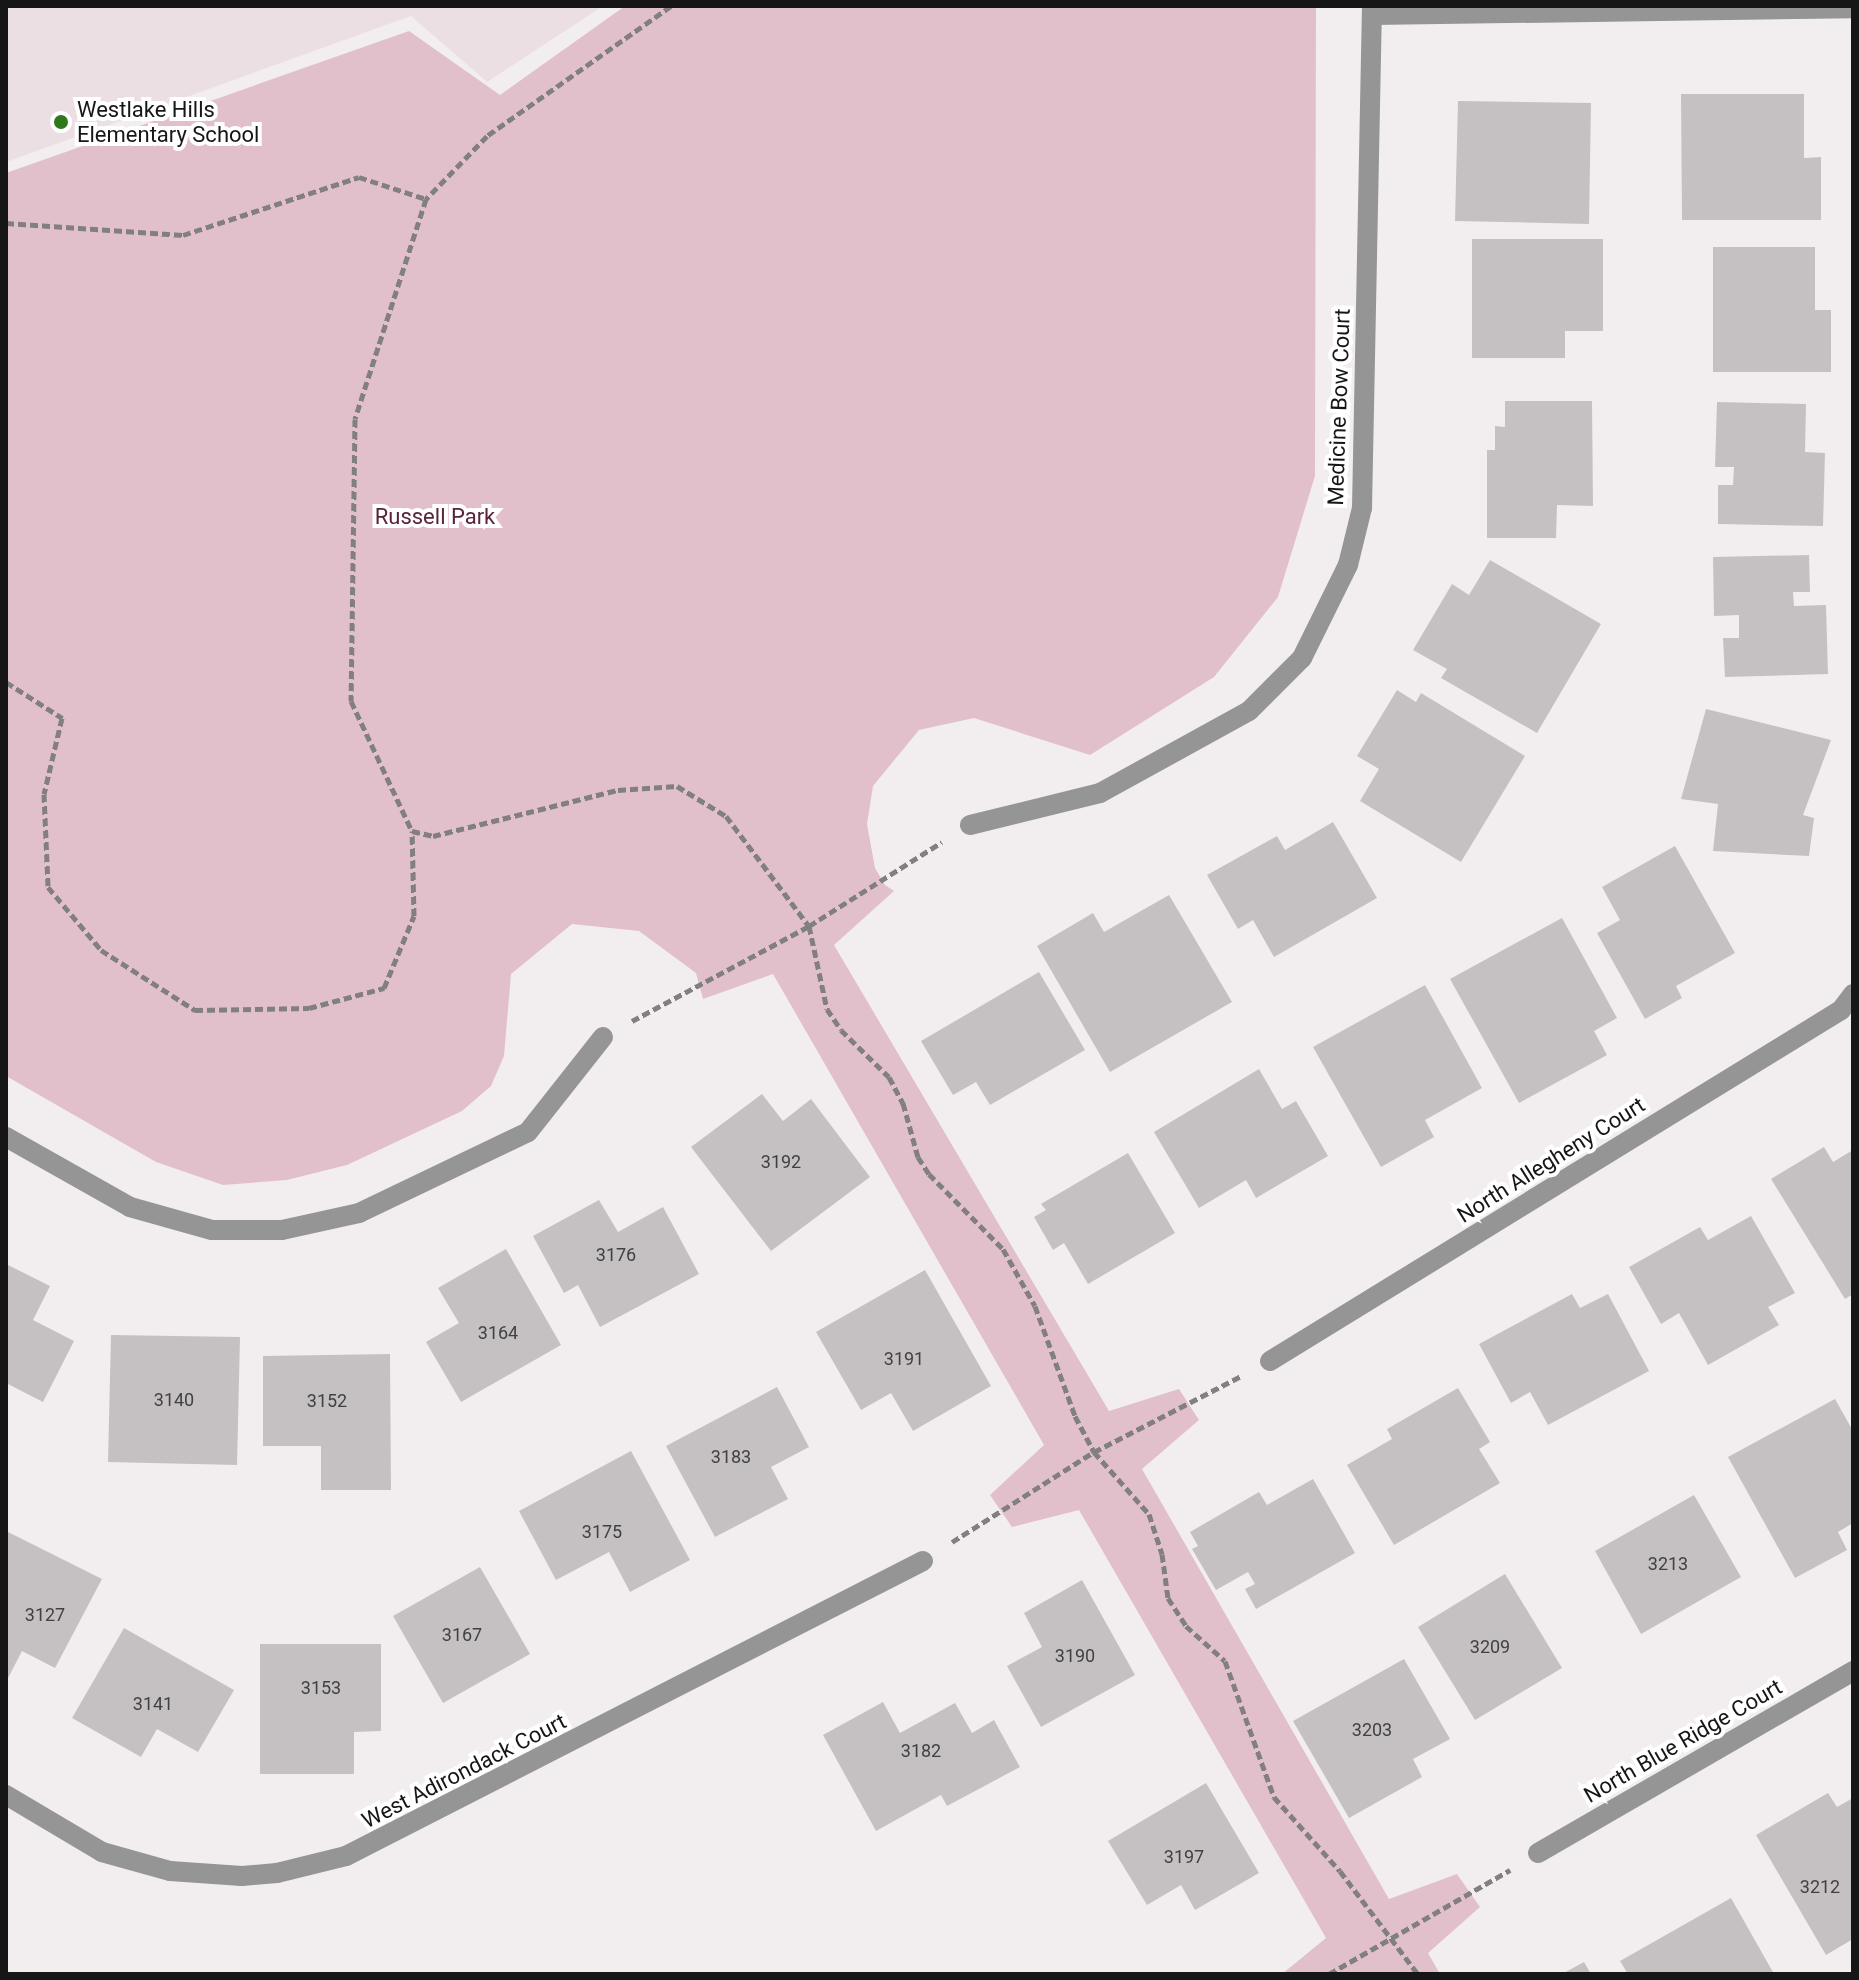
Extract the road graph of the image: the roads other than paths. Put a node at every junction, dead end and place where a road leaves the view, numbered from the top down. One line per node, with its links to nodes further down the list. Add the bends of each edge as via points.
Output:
1 (1853, 8): 2 (street)
2 (1372, 10): 3 (street, Medicine Bow Court, via 1362,508 1348,565 1302,658 1249,711 1100,793)
3 (970, 825)
4 (1853, 994): 7 (street, North Allegheny Court, via 1841,1010)
5 (603, 1037): 6 (street, via 528,1132 359,1213 282,1230 212,1230 130,1207)
6 (6, 1137)
7 (1270, 1361)
8 (923, 1561): 10 (street, West Adirondack Court, via 346,1856 242,1876 170,1871 102,1852)
9 (1853, 1671): 11 (street, North Blue Ridge Court)
10 (6, 1795)
11 (1538, 1853)

